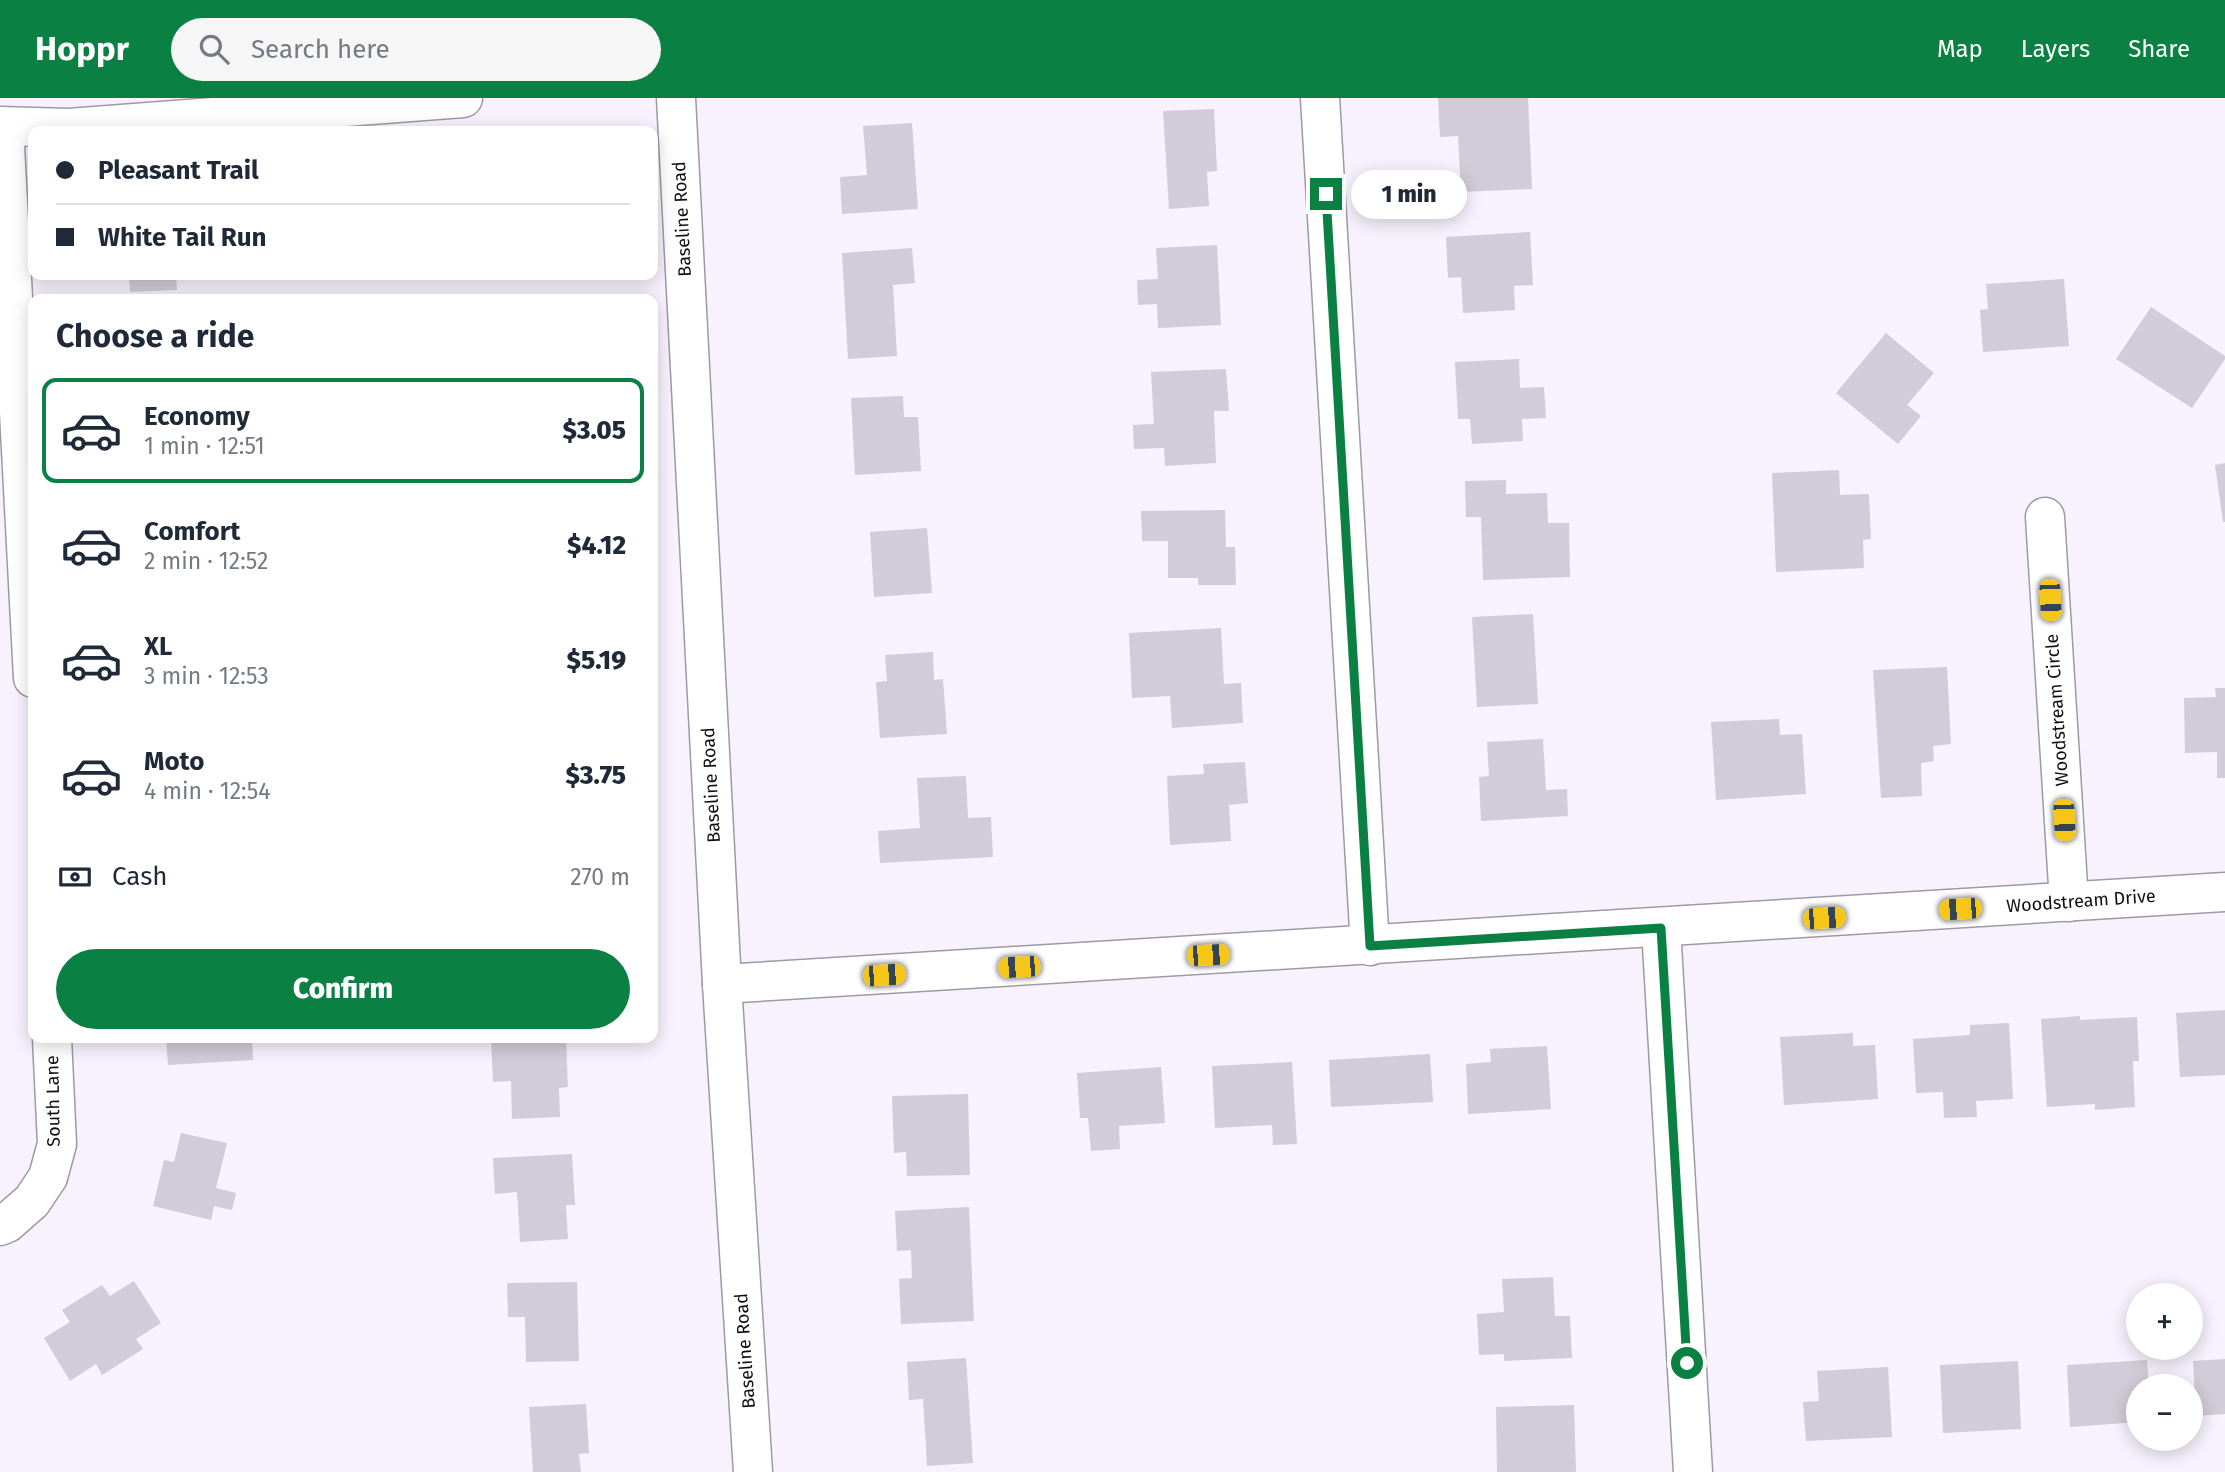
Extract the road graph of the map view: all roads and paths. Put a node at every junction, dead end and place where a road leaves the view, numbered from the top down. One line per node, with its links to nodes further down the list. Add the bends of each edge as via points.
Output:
1 (463, 98): 4 (street)
2 (676, 98): 13 (street, Baseline Road)
3 (1320, 98): 12 (street)
4 (95, 126)
5 (2, 127): 6 (street); 8 (street)
6 (28, 127)
7 (2045, 517): 10 (street, Woodstream Circle)
8 (28, 589)
9 (2225, 892): 10 (street, Woodstream Drive)
10 (2069, 902): 11 (street, Woodstream Drive)
11 (1661, 928): 12 (street, Woodstream Drive); 17 (street)
12 (1370, 946): 13 (street, Woodstream Drive)
13 (722, 984): 16 (street, Baseline Road)
14 (52, 1043): 15 (street, South Lane, via 57,1144 48,1177 32,1201)
15 (0, 1226)
16 (753, 1472)
17 (1693, 1472)

